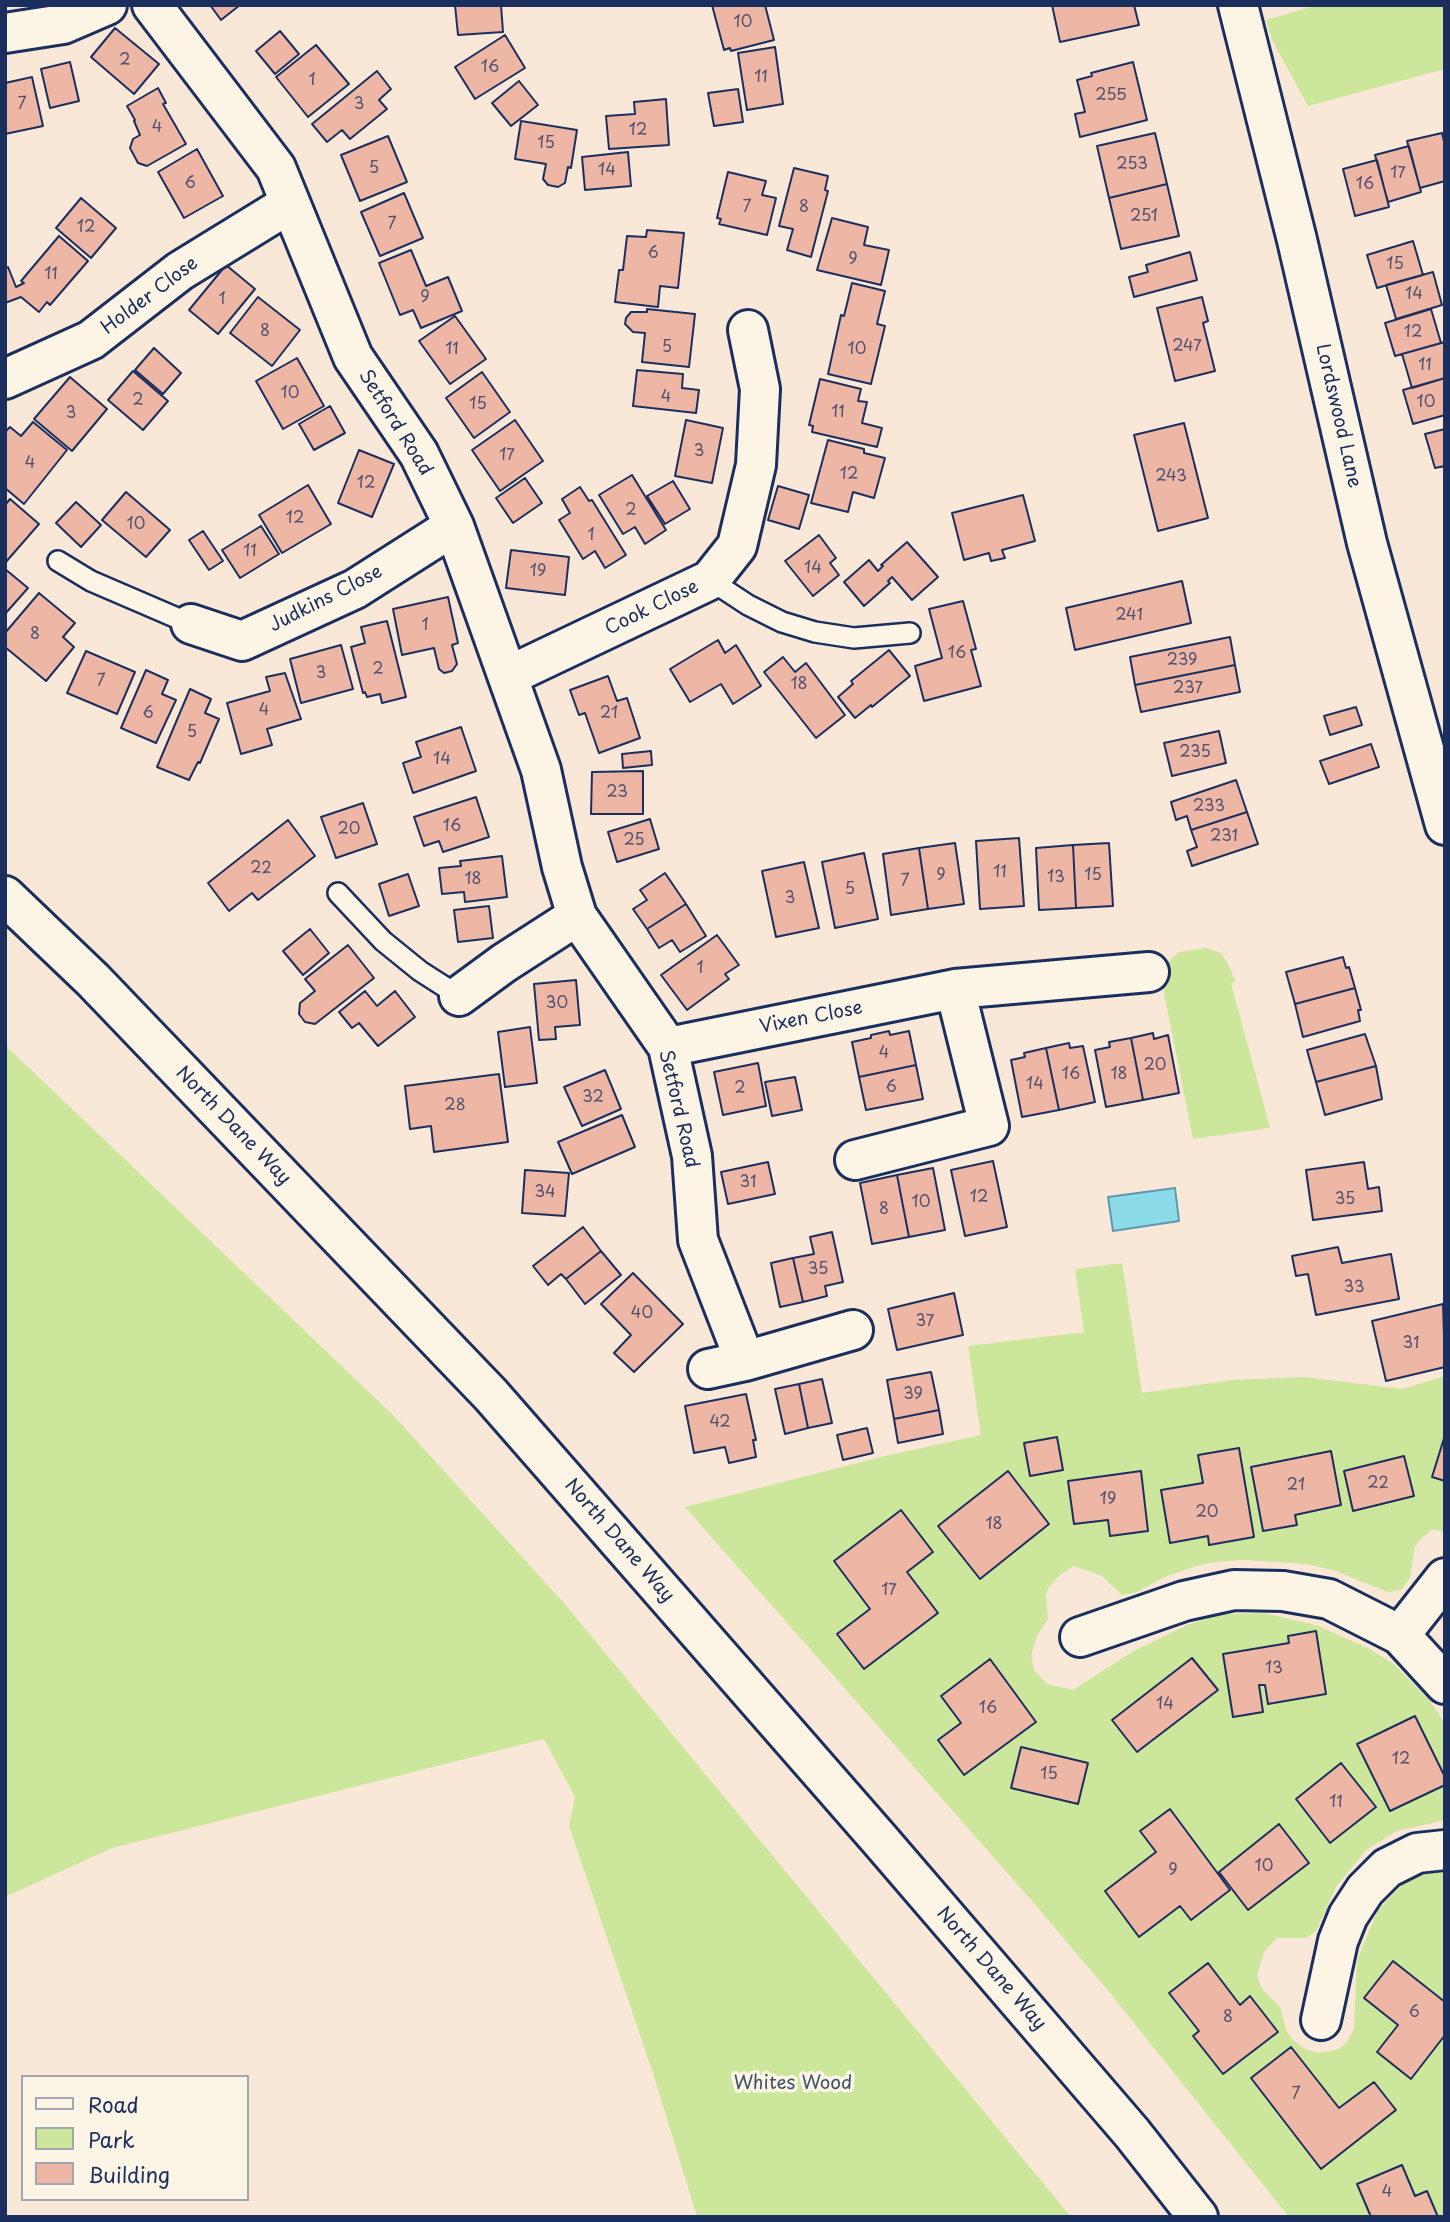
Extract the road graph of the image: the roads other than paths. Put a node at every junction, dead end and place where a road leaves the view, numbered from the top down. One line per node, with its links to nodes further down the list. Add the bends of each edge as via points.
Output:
1 (107, 5): 4 (street, via 63,24)
2 (152, 5): 5 (street, Setford Road, via 276,169)
3 (1238, 5): 14 (street, Lordswood Lane, via 1370,557)
4 (5, 33)
5 (289, 204): 7 (street, Holder Close, via 180,271 91,340); 8 (street, Setford Road, via 353,357 419,454)
6 (748, 330): 10 (street, Cook Close, via 760,389 756,466 737,546)
7 (5, 379)
8 (454, 526): 11 (street, Judkins Close, via 355,589 242,641); 13 (street, Setford Road)
9 (58, 561): 11 (lane, via 91,581)
10 (710, 580): 12 (lane, via 759,611 804,629 854,638); 13 (street, Cook Close)
11 (191, 624)
12 (910, 634)
13 (508, 676): 17 (street, Setford Road, via 541,769)
14 (1445, 825)
15 (338, 893): 20 (lane, via 383,941)
16 (5, 897): 32 (street, North Dane Way, via 93,980 491,1395 880,1840 1132,2133)
17 (577, 916): 20 (street); 21 (street, Setford Road)
18 (1149, 972): 19 (street, Vixen Close)
19 (955, 989): 21 (street, Vixen Close); 22 (street, via 989,1126)
20 (459, 996)
21 (668, 1047): 24 (street, Setford Road, via 692,1156 698,1240)
22 (855, 1160)
23 (853, 1330): 24 (street)
24 (745, 1360): 25 (street)
25 (708, 1369)
26 (1445, 1578): 27 (street)
27 (1400, 1635): 28 (street, via 1329,1599 1283,1591 1234,1590 1184,1601); 29 (street)
28 (1080, 1637)
29 (1445, 1684)
30 (1445, 1850): 31 (street, via 1418,1853 1387,1868 1365,1890 1338,1941)
31 (1321, 2020)
32 (1198, 2217)

